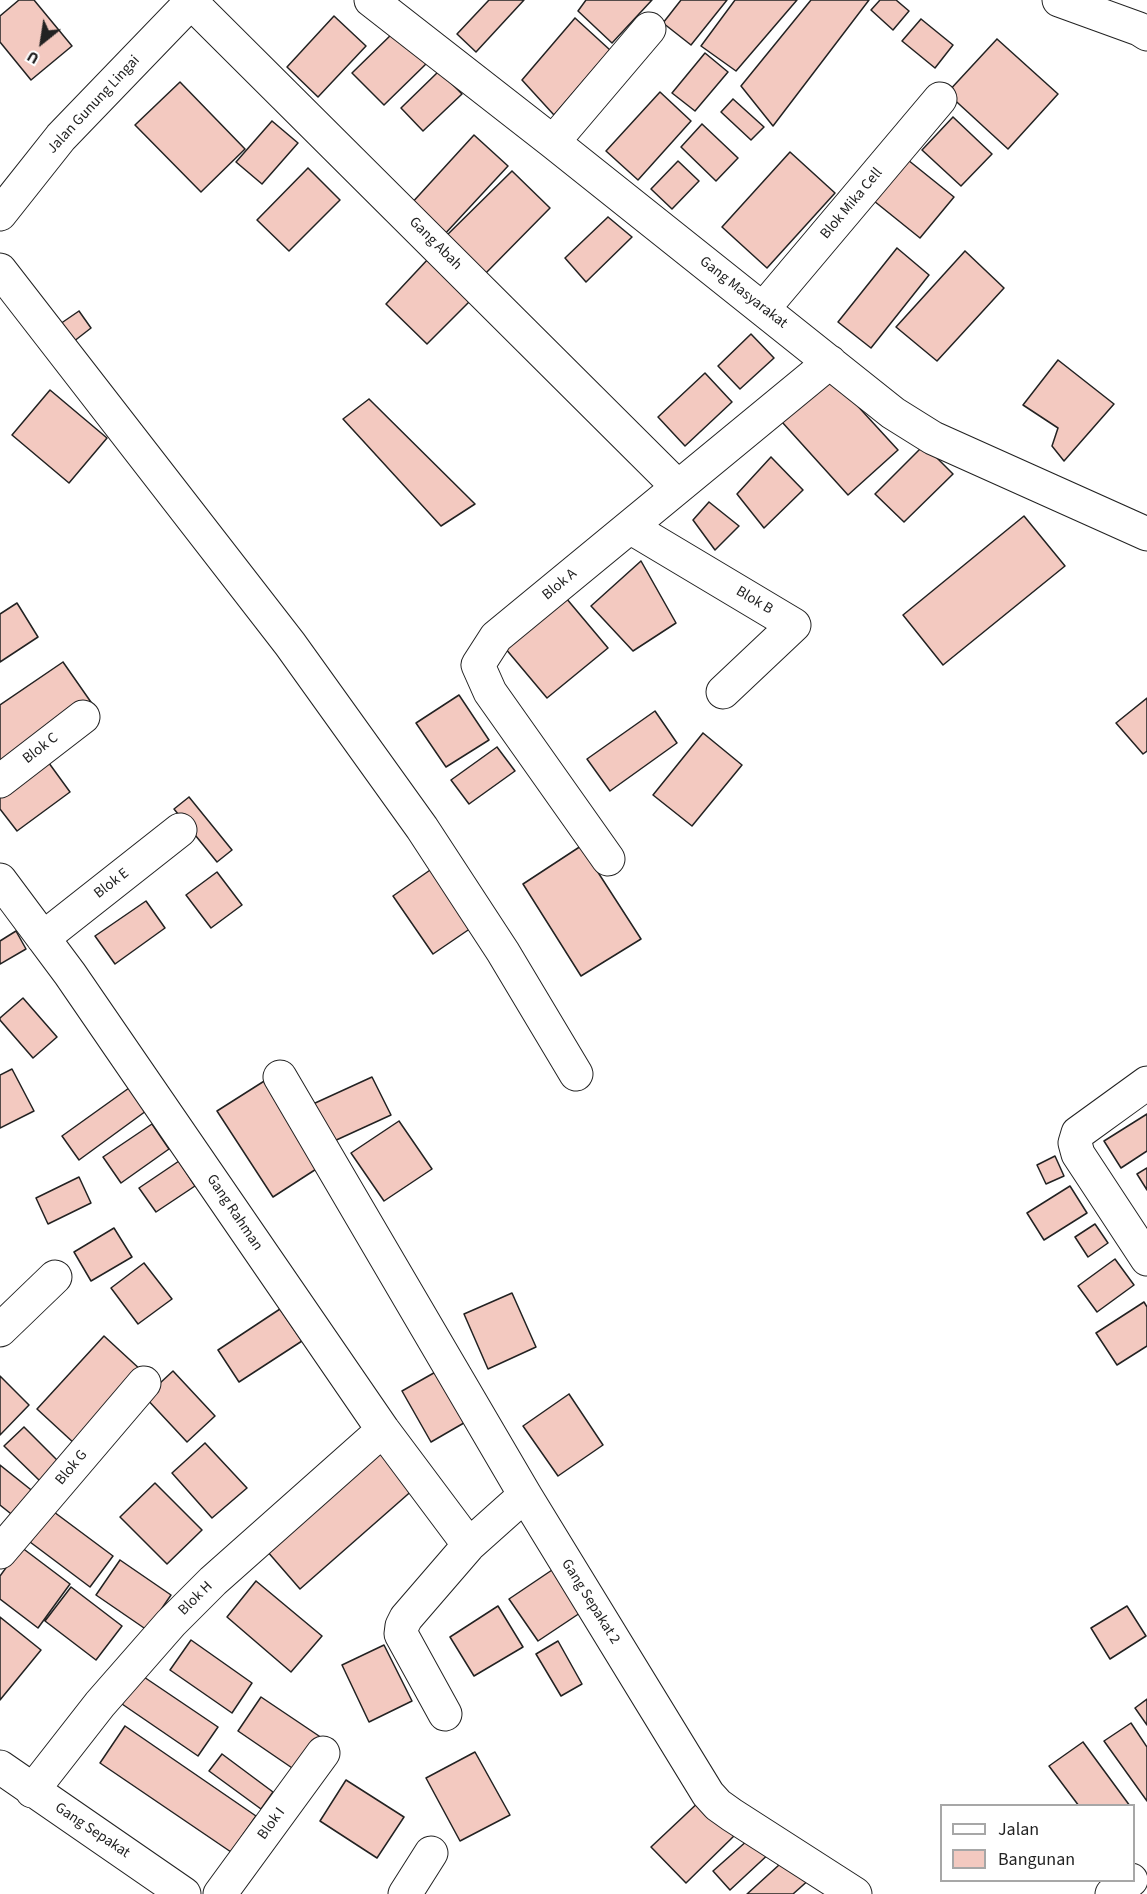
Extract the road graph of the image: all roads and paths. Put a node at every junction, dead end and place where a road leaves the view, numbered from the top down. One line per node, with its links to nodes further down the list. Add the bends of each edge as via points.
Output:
1 (371, 0): 7 (street, Gang Masyarakat)
2 (1059, 0): 5 (street)
3 (192, 1): 8 (street, Jalan Gunung Lingai, via 61,137); 12 (street, Gang Abah)
4 (649, 29): 7 (street)
5 (1147, 34)
6 (940, 99): 10 (street, Blok Mika Cell)
7 (552, 142): 10 (street, Gang Masyarakat)
8 (0, 214)
9 (0, 270): 22 (street, via 290,644 422,828)
10 (763, 309): 11 (street, Gang Masyarakat)
11 (830, 362): 12 (street, Blok A); 14 (street, Gang Masyarakat, via 893,413 933,438)
12 (678, 487): 13 (street, Blok A)
13 (630, 527): 15 (street, Blok B, via 794,625); 19 (street, Blok A, via 496,637 478,665 490,692)
14 (1147, 534)
15 (723, 692)
16 (83, 717): 17 (street, Blok C)
17 (0, 781)
18 (180, 830): 21 (street, Blok E)
19 (608, 859)
20 (0, 880): 21 (street, Gang Rahman)
21 (44, 938): 29 (street, Gang Rahman)
22 (576, 1074)
23 (280, 1077): 30 (street, Gang Sepakat 2)
24 (1147, 1083): 25 (street, via 1078,1133 1075,1143 1078,1154)
25 (1147, 1259)
26 (55, 1277): 27 (street)
27 (0, 1330)
28 (144, 1383): 32 (street, Blok G)
29 (383, 1430): 31 (street, Gang Rahman); 36 (street, Blok H, via 171,1623 100,1704)
30 (525, 1495): 31 (street); 41 (street, Gang Sepakat 2, via 708,1794 732,1815)
31 (469, 1545): 33 (street, via 402,1626 401,1634)
32 (0, 1552)
33 (445, 1714)
34 (324, 1753): 39 (street, Blok I)
35 (0, 1767): 36 (street, Gang Sepakat)
36 (32, 1791): 38 (street, Gang Sepakat)
37 (431, 1853): 40 (street)
38 (184, 1894)
39 (220, 1894)
40 (405, 1894)
41 (855, 1894)

